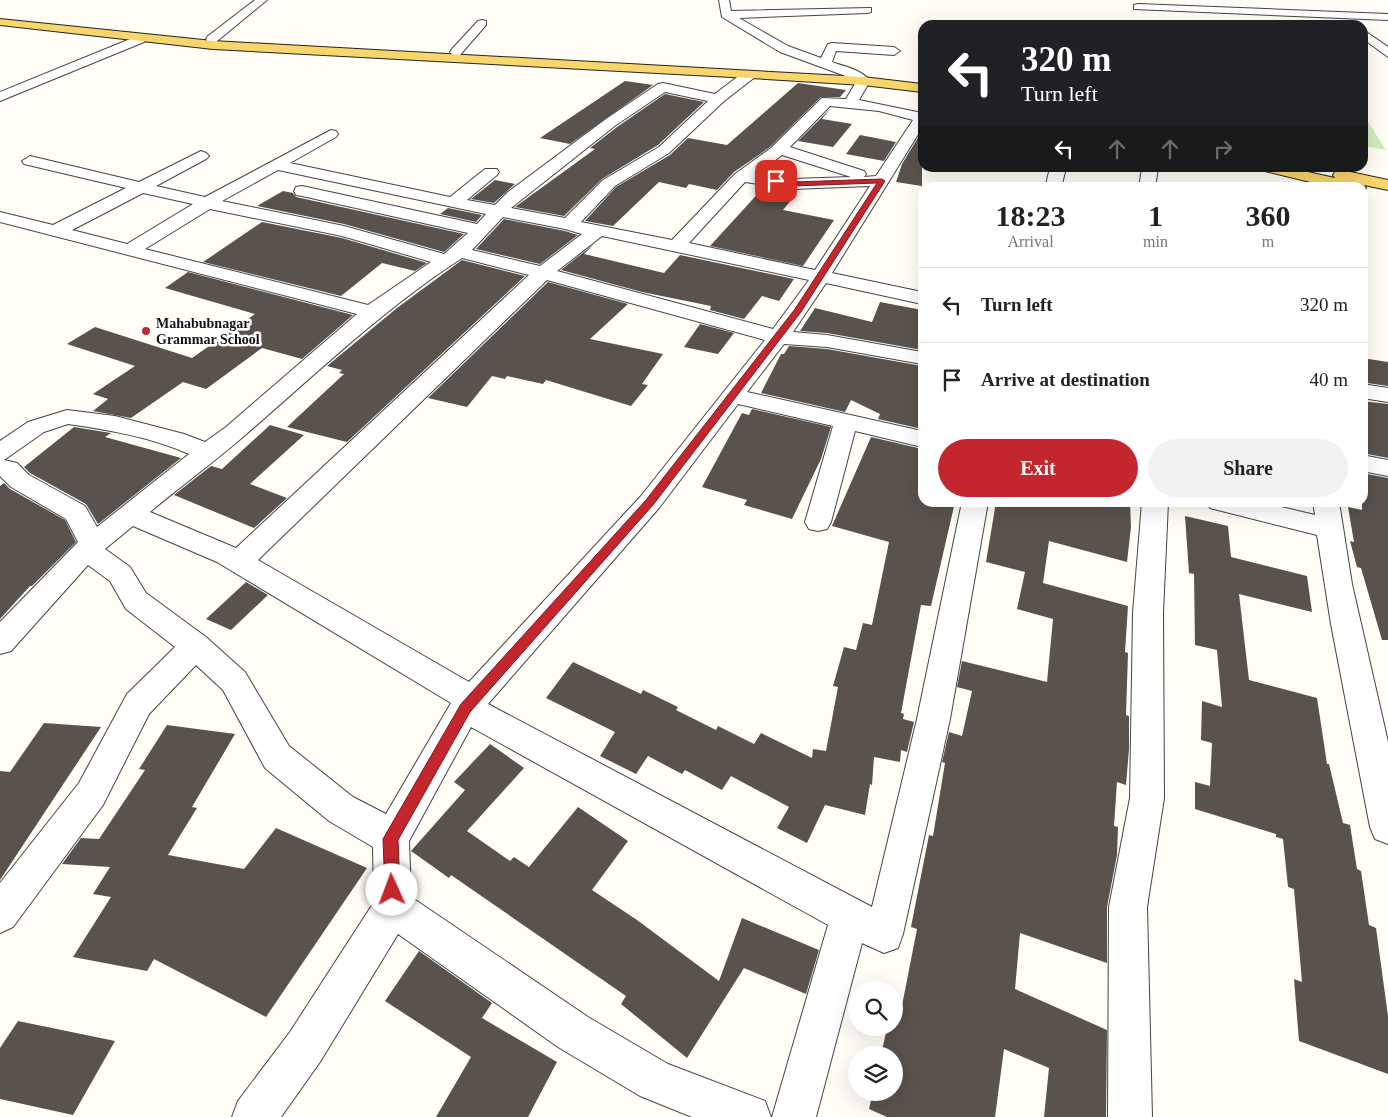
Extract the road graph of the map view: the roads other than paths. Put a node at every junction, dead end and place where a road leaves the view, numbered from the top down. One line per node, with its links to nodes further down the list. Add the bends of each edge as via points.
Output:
1 (262, 0): 20 (street)
2 (724, 0): 10 (street)
3 (1189, 0): 8 (street)
4 (1253, 0): 9 (street)
5 (1318, 0): 12 (street)
6 (1138, 7): 8 (street)
7 (867, 10): 10 (street)
8 (1197, 10): 9 (street); 14 (street)
9 (1267, 12): 12 (street)
10 (726, 15): 24 (street, via 784,49)
11 (0, 16): 20 (main road)
12 (1342, 16): 13 (street); 15 (street)
13 (1388, 17)
14 (1206, 20)
15 (1347, 20)
16 (0, 22): 19 (main road)
17 (482, 23): 21 (street)
18 (1368, 37): 23 (street)
19 (140, 39): 25 (main road); 29 (street)
20 (212, 39): 21 (main road)
21 (456, 52): 26 (main road)
22 (894, 52): 24 (street, via 832,47)
23 (1388, 53)
24 (825, 63): 26 (street)
25 (750, 74): 26 (main road); 32 (street)
26 (856, 74): 27 (main road); 30 (main road); 33 (street)
27 (918, 82)
28 (0, 84): 29 (street)
29 (22, 87): 31 (street)
30 (918, 87)
31 (0, 97)
32 (718, 99): 54 (street, via 663,87 612,122); 57 (street, via 664,150 609,183)
33 (850, 104): 34 (street); 37 (street, via 827,101)
34 (918, 116)
35 (918, 123): 45 (street)
36 (331, 134): 40 (street)
37 (779, 148): 44 (street, via 774,156); 45 (street)
38 (201, 156): 47 (street)
39 (30, 161): 47 (street)
40 (276, 165): 52 (street); 53 (street)
41 (491, 172): 53 (street)
42 (1288, 172): 46 (main road)
43 (1326, 172): 48 (main road)
44 (741, 177): 45 (street, via 793,184); 62 (street)
45 (882, 181): 66 (street)
46 (1332, 182)
47 (142, 186): 52 (street); 60 (street)
48 (1388, 186)
49 (1368, 189): 51 (main road)
50 (302, 191): 58 (street)
51 (1388, 194)
52 (207, 203): 63 (street); 64 (street)
53 (453, 203): 54 (street)
54 (498, 211): 57 (street); 58 (street)
55 (0, 217): 56 (street)
56 (24, 223): 60 (street); 61 (street)
57 (569, 224): 59 (street, via 590,231)
58 (480, 230): 64 (street)
59 (599, 230): 62 (street, via 658,244); 65 (street)
60 (56, 231): 63 (street)
61 (0, 235)
62 (677, 245): 66 (street)
63 (130, 250): 68 (street)
64 (452, 256): 65 (street); 68 (street)
65 (543, 273): 69 (street); 88 (street)
66 (819, 277): 67 (street); 69 (street)
67 (918, 297)
68 (372, 312): 76 (street)
69 (778, 337): 70 (street, via 827,341); 73 (street)
70 (918, 357)
71 (1368, 392): 72 (street)
72 (1388, 395)
73 (732, 396): 74 (street); 91 (street, via 650,502)
74 (846, 422): 75 (street); 86 (street)
75 (918, 438)
76 (207, 452): 77 (street, via 176,439 124,425 67,417 36,426); 84 (street)
77 (0, 453)
78 (1368, 464): 80 (street)
79 (0, 467): 87 (street, via 76,513)
80 (1388, 468)
81 (974, 507): 96 (street, via 955,621 917,802 884,934)
82 (1155, 507): 100 (street, via 1148,613 1147,798 1128,907)
83 (1261, 507): 85 (street)
84 (131, 515): 87 (street); 88 (street)
85 (1327, 515): 92 (street, via 1353,663)
86 (818, 522)
87 (89, 547): 89 (street); 90 (street, via 120,574 136,601)
88 (238, 562): 91 (street)
89 (0, 642)
90 (195, 646): 93 (street, via 234,680 277,757 340,809); 95 (street, via 138,704 91,794)
91 (469, 704): 93 (street); 96 (street)
92 (1388, 827)
93 (391, 839): 94 (street)
94 (393, 907): 97 (street); 98 (street, via 573,1032 655,1081)
95 (0, 914)
96 (850, 916): 99 (street)
97 (266, 1113)
98 (749, 1117)
99 (794, 1117)
100 (1130, 1117)

